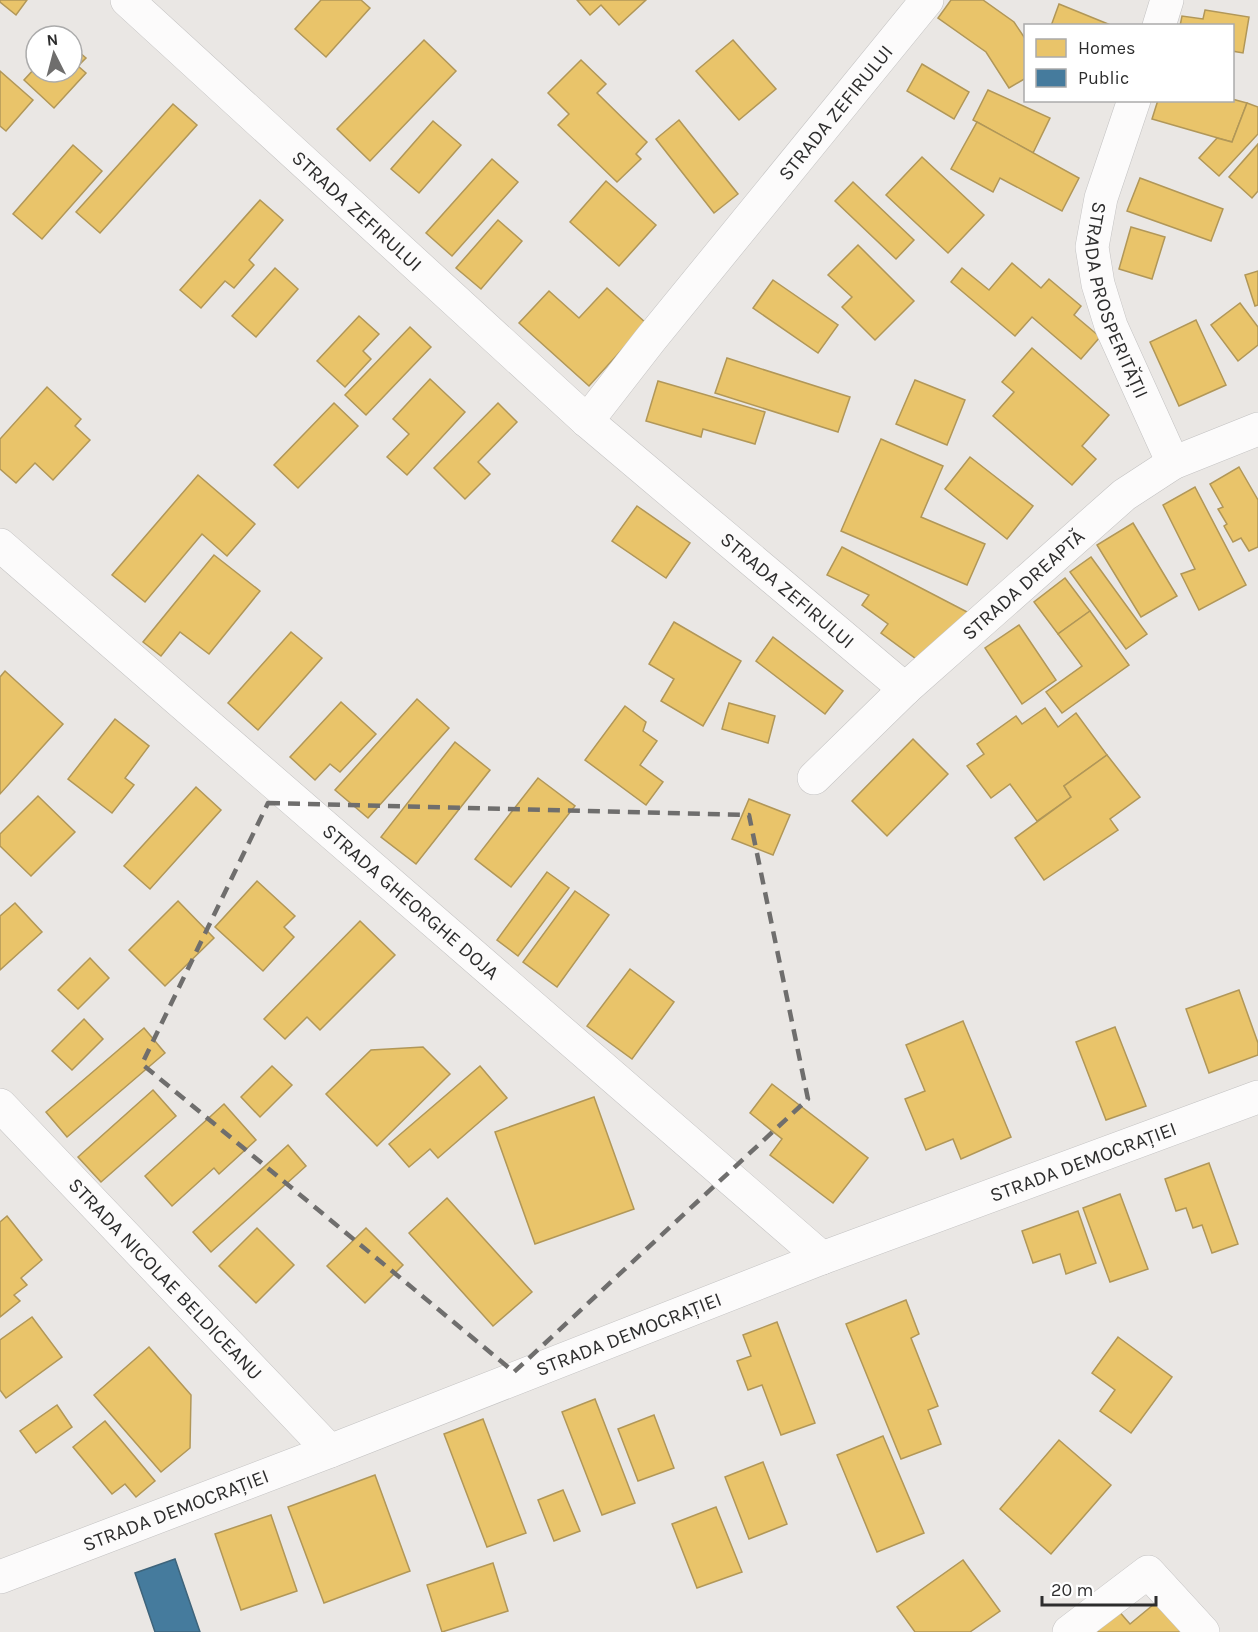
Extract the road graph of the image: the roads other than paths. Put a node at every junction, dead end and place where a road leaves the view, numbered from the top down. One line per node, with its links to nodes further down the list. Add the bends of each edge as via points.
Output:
1 (126, 0): 6 (street, STRADA ZEFIRULUI)
2 (927, 0): 6 (street, STRADA ZEFIRULUI)
3 (1167, 0): 4 (street)
4 (1160, 24)
5 (1133, 102): 8 (street, STRADA PROSPERITĂȚII, via 1101,198 1092,247 1111,326)
6 (587, 421): 10 (street, STRADA ZEFIRULUI)
7 (1258, 429): 8 (street, STRADA DREAPTĂ)
8 (1173, 463): 10 (street, STRADA DREAPTĂ, via 1124,495)
9 (0, 545): 14 (street, STRADA GHEORGHE DOJA)
10 (905, 689): 11 (street, STRADA DREAPTĂ)
11 (814, 778)
12 (1258, 1097): 14 (street, STRADA DEMOCRAȚIEI)
13 (0, 1106): 15 (street, STRADA NICOLAE BELDICEANU)
14 (822, 1258): 15 (street, STRADA DEMOCRAȚIEI)
15 (330, 1451): 16 (street, STRADA DEMOCRAȚIEI)
16 (0, 1577)
17 (1069, 1632): 18 (street, via 1148,1572)
18 (1203, 1632)

